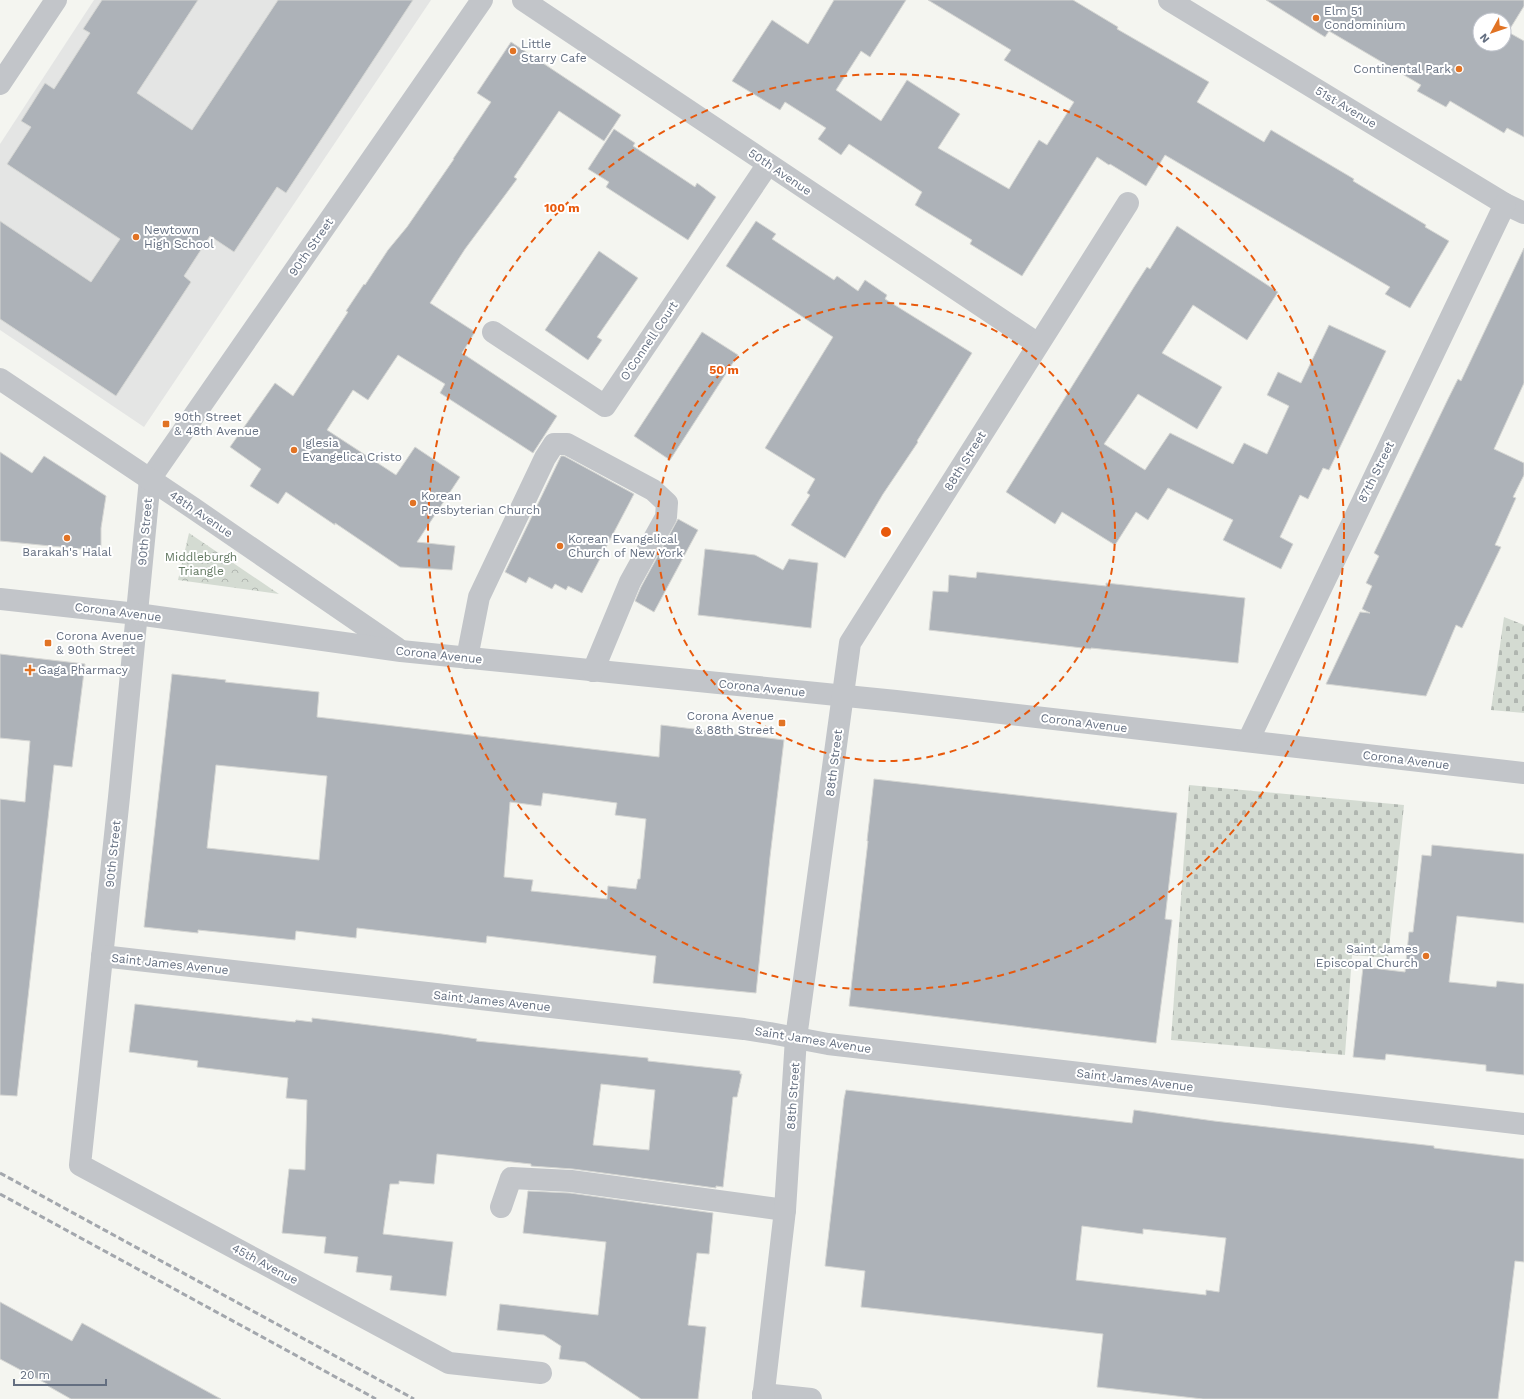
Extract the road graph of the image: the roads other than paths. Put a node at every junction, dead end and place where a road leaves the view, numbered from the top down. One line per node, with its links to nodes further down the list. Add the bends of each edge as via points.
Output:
1 (56, 0): 5 (street)
2 (482, 0): 12 (street, 90th Street)
3 (523, 0): 6 (street, 50th Avenue)
4 (1169, 0): 8 (street, 51st Avenue)
5 (0, 84)
6 (768, 164): 9 (street, O'Connell Court, via 605,406); 10 (street, 50th Avenue)
7 (1128, 203): 10 (street, 88th Street)
8 (1515, 208): 19 (street, 87th Street)
9 (493, 332)
10 (1038, 344): 18 (street, 88th Street, via 850,642)
11 (0, 379): 12 (street, 48th Avenue)
12 (150, 479): 14 (street, 90th Street); 15 (street, 48th Avenue)
13 (0, 599): 14 (street, Corona Avenue)
14 (138, 614): 15 (street, Corona Avenue); 21 (street, 90th Street)
15 (401, 651): 16 (street, Corona Avenue)
16 (467, 658): 17 (street, Corona Avenue); 17 (street, via 478,597 545,458 554,444 567,444 653,490 666,502 666,517 630,582)
17 (593, 671): 18 (street, Corona Avenue)
18 (842, 697): 19 (street, Corona Avenue); 22 (street, 88th Street)
19 (1248, 742): 20 (street, Corona Avenue)
20 (1524, 773)
21 (102, 956): 22 (street, Saint James Avenue, via 744,1029); 24 (street, 90th Street)
22 (796, 1038): 23 (street, Saint James Avenue, via 828,1044); 26 (street, 88th Street)
23 (1524, 1124)
24 (80, 1165): 27 (street, 45th Avenue, via 449,1363)
25 (502, 1207): 26 (street, via 511,1178 571,1181)
26 (785, 1210): 28 (street, 88th Street)
27 (541, 1373)
28 (763, 1396): 29 (street)
29 (811, 1399)

